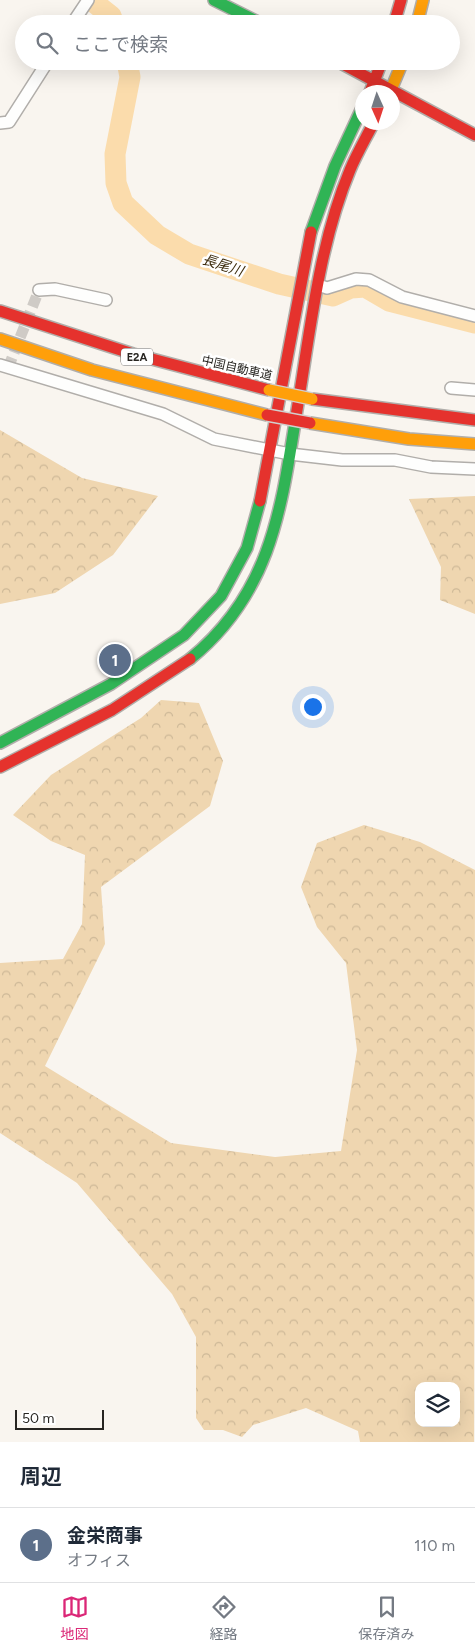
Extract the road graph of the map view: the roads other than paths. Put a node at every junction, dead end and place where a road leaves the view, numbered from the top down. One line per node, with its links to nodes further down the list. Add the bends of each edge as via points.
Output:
1 (214, 0): 6 (main road)
2 (401, 0): 7 (main road)
3 (423, 0): 8 (main road)
4 (85, 4): 5 (street)
5 (78, 15)
6 (244, 15)
7 (397, 15)
8 (419, 15)
9 (42, 70): 18 (street, via 9,122)
10 (355, 70): 13 (main road)
11 (379, 70): 13 (main road)
12 (399, 70): 16 (main road)
13 (376, 80): 14 (main road); 15 (main road)
14 (374, 85)
15 (382, 85)
16 (393, 85)
17 (400, 96): 21 (main road)
18 (0, 123)
19 (355, 123): 35 (main road, via 332,174 310,236)
20 (370, 130): 22 (main road, via 348,177 333,220)
21 (475, 135)
22 (318, 285): 26 (street, via 327,288 356,279 369,280 402,297); 36 (main road)
23 (39, 290): 24 (street, via 56,289)
24 (106, 300)
25 (3, 311): 33 (main road, 中国自動車道 / E2A, bridge, via 120,352 269,390 312,399)
26 (475, 316)
27 (0, 339): 30 (main road, E2A)
28 (0, 346): 30 (main road)
29 (0, 365): 35 (street, via 163,414 214,438)
30 (92, 370): 34 (main road, E2A, bridge, via 267,415 409,438)
31 (451, 388): 32 (street)
32 (475, 390)
33 (475, 420)
34 (475, 444)
35 (271, 449): 36 (street); 38 (main road, via 247,548 221,596 184,635 111,684)
36 (290, 454): 37 (street, via 342,460 395,460); 39 (main road, via 268,552 241,606 216,636 121,706)
37 (475, 469)
38 (0, 743)
39 (0, 767)

